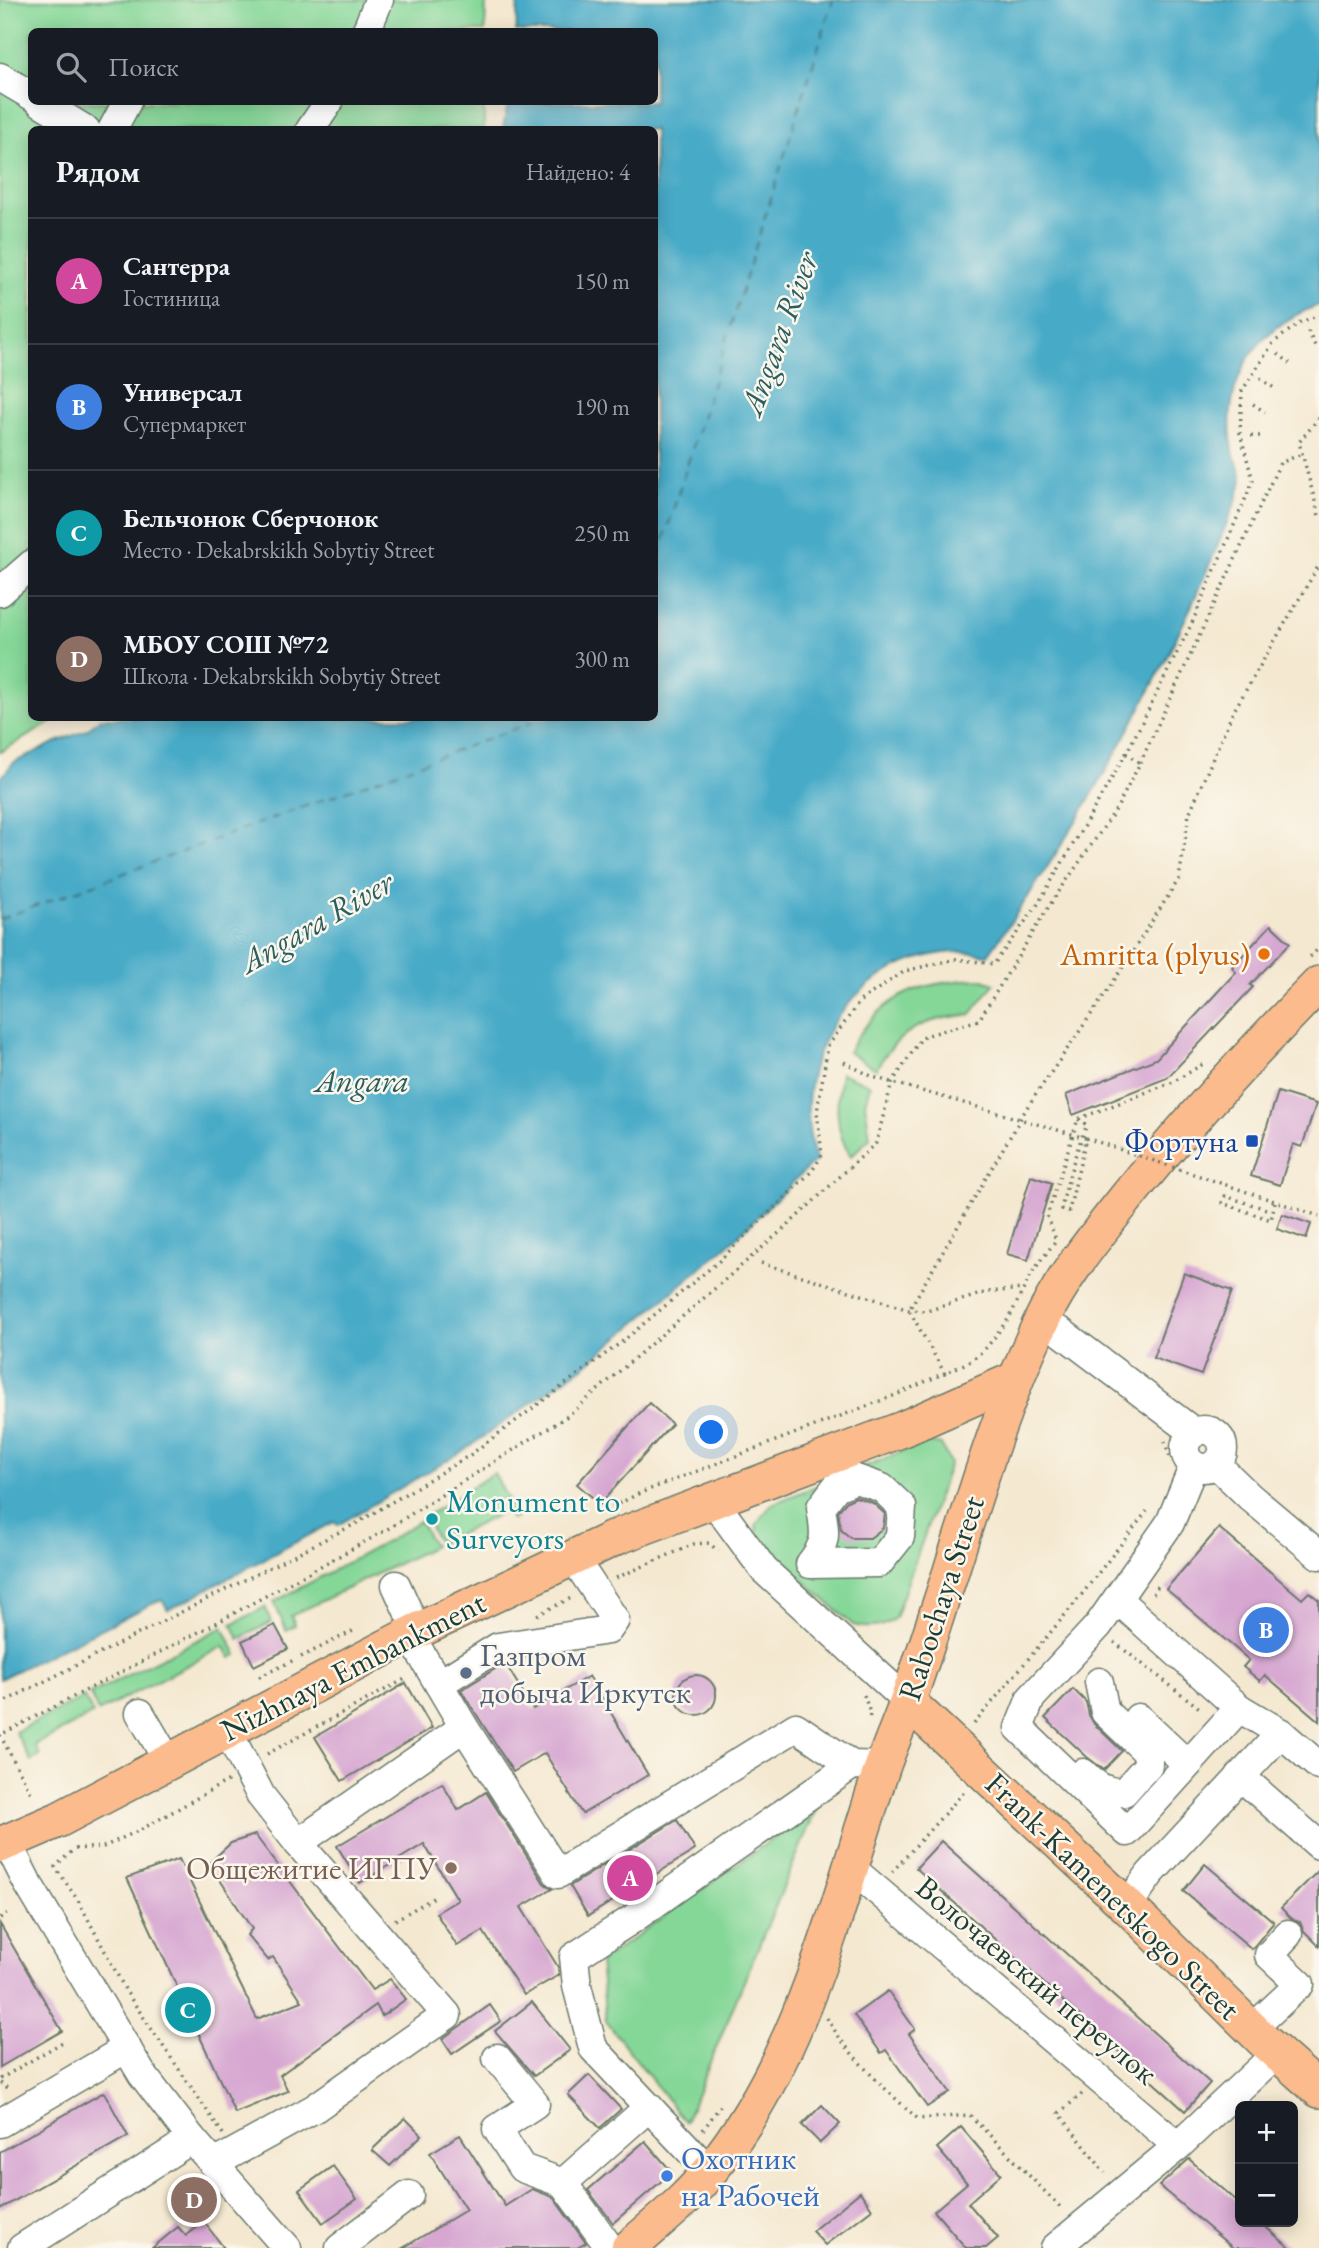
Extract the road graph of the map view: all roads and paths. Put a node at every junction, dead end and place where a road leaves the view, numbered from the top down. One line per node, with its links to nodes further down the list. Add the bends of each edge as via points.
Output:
1 (379, 0): 2 (street)
2 (368, 28)
3 (0, 77): 4 (street)
4 (28, 94)
5 (45, 105): 8 (street)
6 (125, 105): 9 (street)
7 (327, 105): 10 (street)
8 (79, 126)
9 (114, 126)
10 (313, 126)
11 (1319, 315): 28 (path, via 1299,323 1273,343 1242,391 1240,433 1253,481 1192,623)
12 (1308, 331): 13 (path)
13 (1315, 346)
14 (1278, 354): 15 (path)
15 (1290, 363)
16 (1260, 378): 17 (path)
17 (1274, 387)
18 (1253, 404): 19 (path)
19 (1265, 412)
20 (1319, 418): 23 (path, via 1299,442)
21 (1251, 436): 22 (path)
22 (1263, 436)
23 (1302, 454): 24 (path); 29 (path, via 1280,463)
24 (1319, 516)
25 (1319, 565): 35 (path, via 1232,714 1189,814 1179,879)
26 (28, 568): 27 (street)
27 (0, 592)
28 (1126, 754): 29 (path); 73 (path, via 1038,904 994,964 956,959 905,971 860,1001 828,1046 817,1112 822,1155 812,1171 719,1261 623,1341 470,1455 357,1523)
29 (1140, 763): 34 (path, via 1117,808 1049,906 979,1020 922,1037)
30 (1319, 948): 31 (path)
31 (1314, 971): 45 (main road, Rabochaya Street, via 1088,1245)
32 (844, 1062): 34 (path)
33 (1206, 1062): 36 (path, via 1173,1082)
34 (892, 1083): 35 (path); 83 (path, via 876,1143 569,1415 381,1533)
35 (1020, 1119): 37 (path); 44 (path)
36 (1078, 1119): 37 (path); 38 (path, via 1087,1125)
37 (1073, 1135): 38 (path); 43 (path, via 1047,1216 1056,1240)
38 (1084, 1138): 38 (path, via 1069,1211 1060,1209 1077,1147); 39 (path, bridge)
39 (1276, 1202): 40 (path, via 1271,1220 1222,1203 1225,1196); 41 (path, bridge)
40 (1266, 1209)
41 (1319, 1216)
42 (761, 1263): 44 (path)
43 (1024, 1289): 44 (path, via 987,1292 927,1311); 46 (path, via 987,1348)
44 (909, 1310): 46 (path)
45 (1041, 1321): 47 (main road, Rabochaya Street); 49 (street, via 1195,1433 1207,1430 1219,1437 1223,1448 1220,1460)
46 (945, 1374): 52 (path)
47 (1016, 1379): 50 (main road, Nizhnaya Embankment, via 903,1429); 72 (main road, Rabochaya Street, via 986,1456)
48 (1161, 1430): 49 (path)
49 (1194, 1463): 53 (street, via 1250,1497); 60 (street, via 1170,1523)
50 (712, 1499): 54 (main road, Nizhnaya Embankment); 59 (street, via 757,1562)
51 (1150, 1506): 79 (path)
52 (606, 1510)
53 (1319, 1555)
54 (573, 1557): 58 (street); 63 (main road, Nizhnaya Embankment)
55 (727, 1559): 58 (path, via 709,1543 694,1544)
56 (810, 1564): 59 (street)
57 (396, 1585): 63 (street)
58 (594, 1588): 61 (path); 68 (street, via 615,1620 608,1630 498,1647)
59 (785, 1589): 72 (street)
60 (1118, 1600): 65 (street); 74 (street)
61 (531, 1618)
62 (359, 1628): 66 (path)
63 (414, 1633): 68 (street); 81 (main road, Nizhnaya Embankment)
64 (1112, 1640): 76 (path)
65 (1071, 1656): 70 (street); 77 (street, via 1031,1698)
66 (301, 1657)
67 (294, 1660): 69 (path)
68 (435, 1675): 80 (street); 86 (path)
69 (259, 1677)
70 (1099, 1682): 77 (street, via 1105,1712 1148,1753 1148,1765 1124,1792 1114,1793 1091,1782 1071,1760); 85 (street)
71 (863, 1690): 78 (path)
72 (908, 1702): 87 (main road, Rabochaya Street); 98 (main road, Frank-Kamenetskogo Street)
73 (0, 1704)
74 (1239, 1708): 82 (street); 85 (street)
75 (140, 1713): 84 (street)
76 (1211, 1717)
77 (1021, 1722): 85 (street, via 1127,1832)
78 (869, 1723)
79 (974, 1724)
80 (464, 1727): 87 (street, via 558,1874 796,1727); 92 (street)
81 (227, 1730): 84 (main road, Nizhnaya Embankment); 86 (street)
82 (1280, 1733): 88 (street); 89 (street)
83 (0, 1735): 91 (path)
84 (168, 1761): 93 (main road, Nizhnaya Embankment)
85 (1187, 1764)
86 (247, 1765): 92 (street, via 261,1796); 119 (path, via 224,1784 142,1829 103,1847 74,1849 55,1867)
87 (867, 1765): 95 (main road, Rabochaya Street); 115 (street, via 574,1956 576,1986 593,2049)
88 (1319, 1766)
89 (1240, 1776): 94 (street); 98 (street, via 1150,1874)
90 (968, 1788): 96 (path)
91 (31, 1793)
92 (298, 1843): 101 (street)
93 (3, 1844): 106 (street)
94 (1319, 1845)
95 (851, 1868): 104 (main road, Rabochaya Street); 110 (street, Волочаевский переулок)
96 (890, 1874)
97 (435, 1897): 101 (path)
98 (1127, 1906): 105 (main road, Frank-Kamenetskogo Street)
99 (7, 1914): 100 (path)
100 (0, 1918)
101 (375, 1932): 119 (street, via 447,2015 315,2108)
102 (1288, 1934): 103 (street, via 1269,1955)
103 (1309, 1983): 105 (street)
104 (807, 1991): 120 (main road, Rabochaya Street, via 764,2092); 124 (path, via 839,2038 918,2119 970,2115)
105 (1252, 2029): 108 (main road, Frank-Kamenetskogo Street)
106 (127, 2048): 116 (street); 117 (street)
107 (69, 2050): 111 (path, via 64,2041)
108 (1277, 2053): 112 (main road, Frank-Kamenetskogo Street); 118 (street)
109 (498, 2058): 122 (street, via 535,2104 498,2129 522,2168)
110 (1100, 2079): 118 (street, Волочаевский переулок); 121 (path, via 1059,2113)
111 (0, 2081): 113 (path)
112 (1319, 2091)
113 (14, 2092)
114 (724, 2100): 120 (path)
115 (649, 2108): 120 (street); 122 (street)
116 (0, 2123)
117 (192, 2139): 119 (street); 125 (street)
118 (1178, 2146): 130 (street)
119 (225, 2157): 126 (street)
120 (699, 2161): 129 (main road, Rabochaya Street, via 688,2196)
121 (1105, 2173)
122 (563, 2183): 128 (street)
123 (409, 2195): 127 (street)
124 (1062, 2209)
125 (22, 2248)
126 (287, 2248)
127 (340, 2248)
128 (610, 2248)
129 (629, 2248)
130 (1055, 2248)

